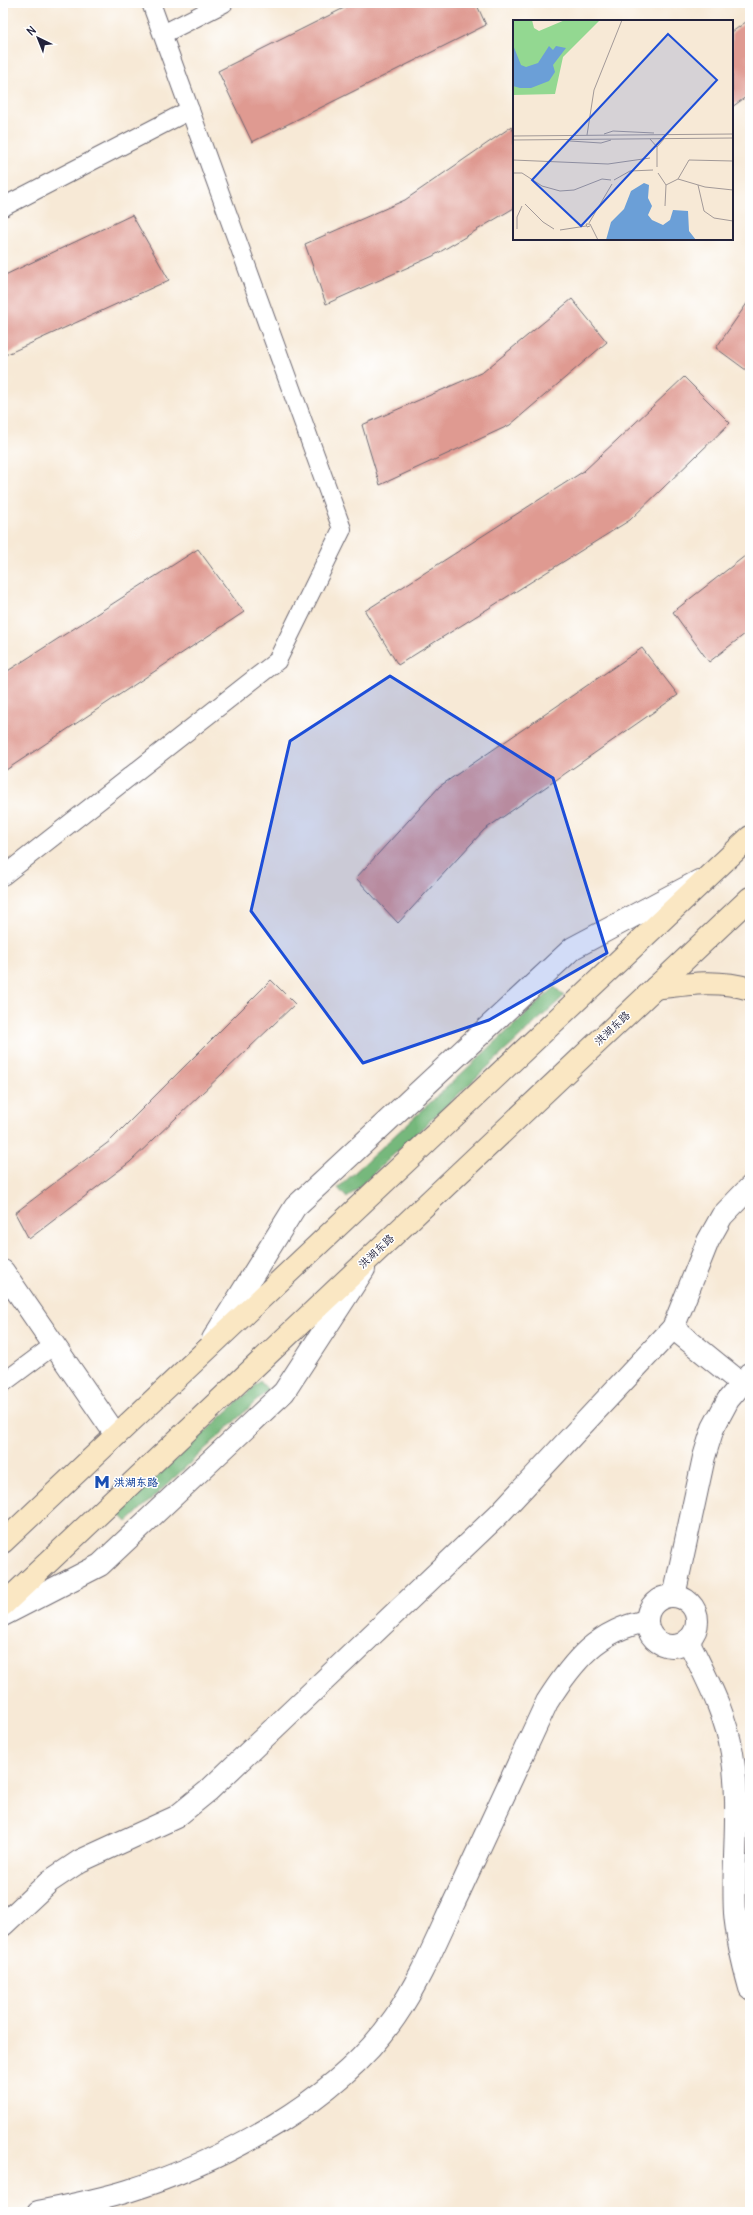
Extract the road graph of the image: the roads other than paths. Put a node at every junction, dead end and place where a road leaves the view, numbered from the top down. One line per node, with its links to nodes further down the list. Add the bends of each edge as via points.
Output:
1 (151, 3): 3 (lane)
2 (224, 3): 3 (lane)
3 (162, 34): 4 (lane)
4 (190, 110): 5 (lane); 7 (lane, via 342,529 277,661)
5 (3, 207)
6 (750, 837): 8 (main road)
7 (3, 876)
8 (709, 876): 17 (main road); 17 (street, via 573,948 295,1207)
9 (750, 898): 10 (main road, 洪湖东路)
10 (655, 988): 11 (main road, via 706,982 735,984); 13 (main road, 洪湖东路)
11 (750, 989)
12 (750, 1187): 15 (street, via 722,1216 708,1241)
13 (374, 1253): 23 (main road, 洪湖东路); 24 (street, via 284,1392 100,1565)
14 (3, 1271): 16 (street)
15 (673, 1328): 18 (street); 27 (street, via 499,1514 208,1791 176,1817 80,1860 50,1881)
16 (54, 1345): 19 (lane); 20 (street)
17 (206, 1349): 20 (main road)
18 (746, 1379): 22 (street, via 728,1400 713,1428 704,1457)
19 (3, 1383)
20 (116, 1435): 21 (main road)
21 (3, 1542)
22 (674, 1596): 25 (street, via 662,1599 652,1606); 26 (street, via 682,1598 694,1610 697,1626)
23 (3, 1605)
24 (3, 1615)
25 (647, 1622): 26 (street, via 648,1630 658,1642 674,1646); 29 (street, via 629,1625 606,1635 583,1654 561,1680 547,1702 420,1974 394,2018 362,2056 321,2093 265,2131 200,2164 128,2191)
26 (688, 1640): 28 (street, via 727,1726 732,1753 736,1782 735,1913 740,1951)
27 (3, 1925)
28 (750, 1988)
29 (38, 2212)

